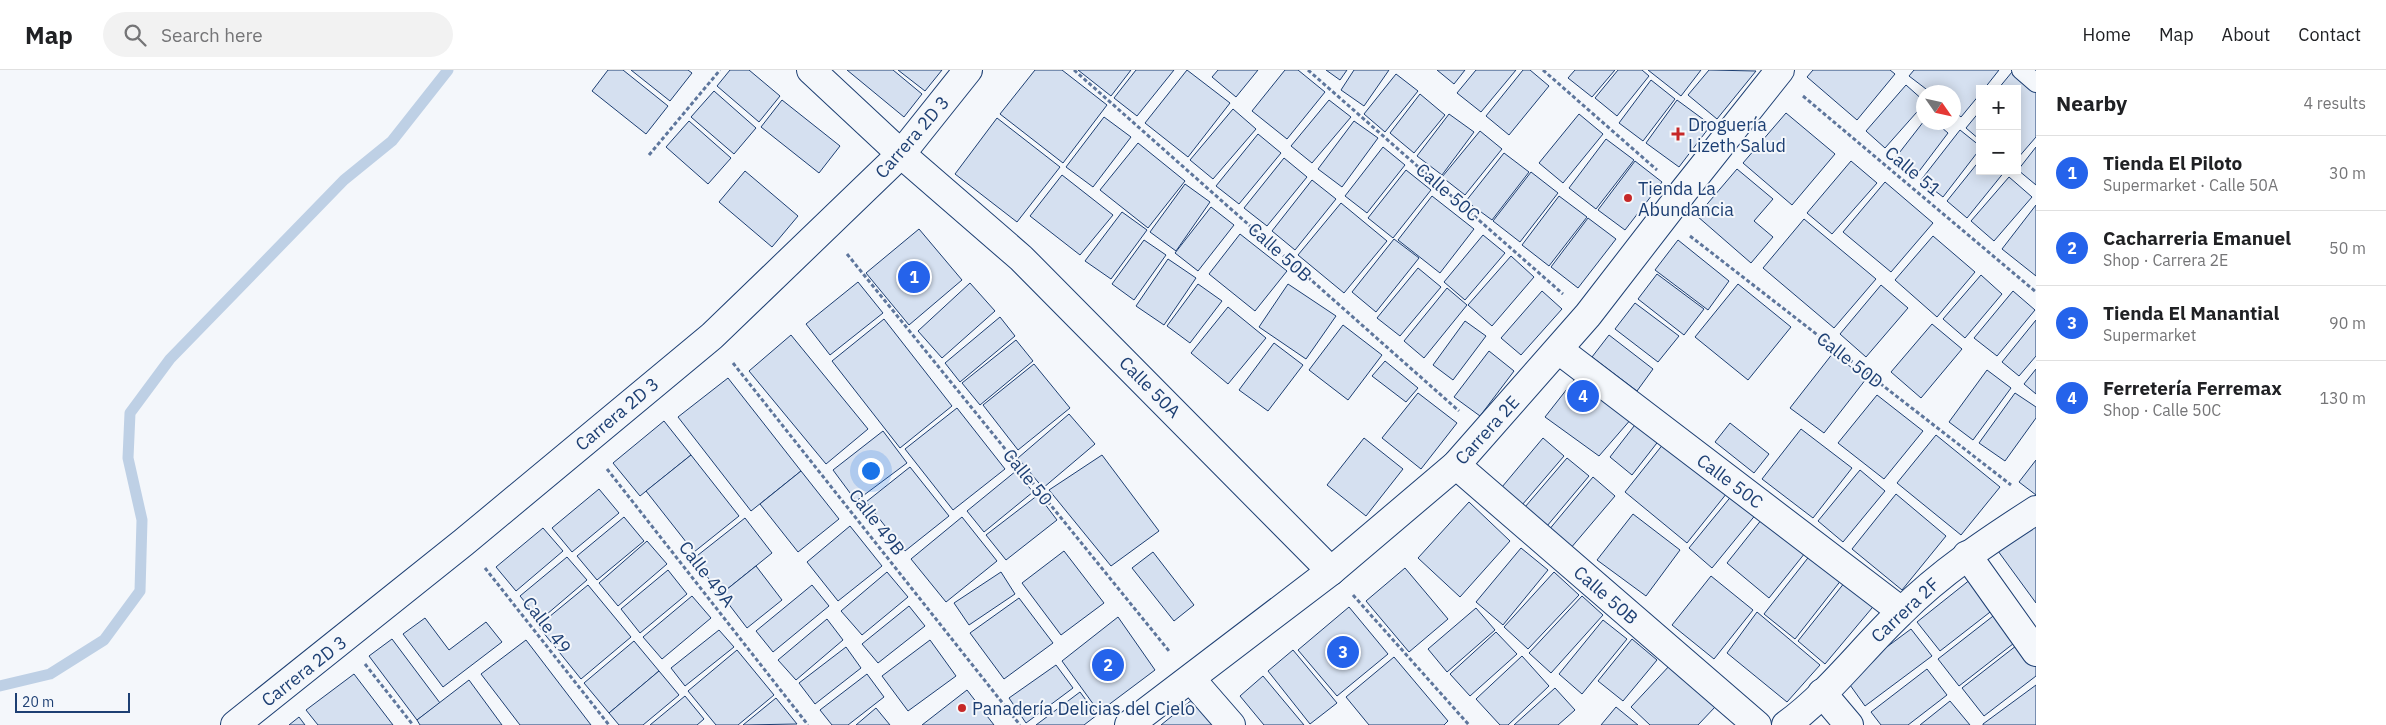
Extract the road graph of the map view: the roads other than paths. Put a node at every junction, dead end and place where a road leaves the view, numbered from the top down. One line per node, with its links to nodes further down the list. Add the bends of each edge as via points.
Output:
1 (811, 70): 6 (street, Calle 50A)
2 (968, 70): 6 (street, Carrera 2D 3)
3 (2021, 70): 5 (lane)
4 (1779, 72): 7 (street, Carrera 2E)
5 (2036, 82)
6 (902, 154): 11 (street, Calle 50A, via 1021,258); 16 (street, Carrera 2D 3, via 712,336 464,542)
7 (1559, 350): 8 (street, Carrera 2E); 12 (street, Calle 50C)
8 (1456, 465): 11 (street, Carrera 2E); 19 (street, Calle 50B)
9 (2036, 510): 10 (street, Carrera 2F)
10 (1966, 555): 12 (street, Carrera 2F); 13 (street)
11 (1331, 571): 14 (street, Carrera 2E)
12 (1901, 611): 15 (street, Carrera 2F)
13 (2036, 652)
14 (1191, 679): 17 (street, Carrera 2E); 18 (street)
15 (1822, 693): 20 (street, Carrera 2F); 21 (street)
16 (235, 725)
17 (1129, 725)
18 (1231, 725)
19 (1757, 725)
20 (1786, 725)
21 (1849, 725)

